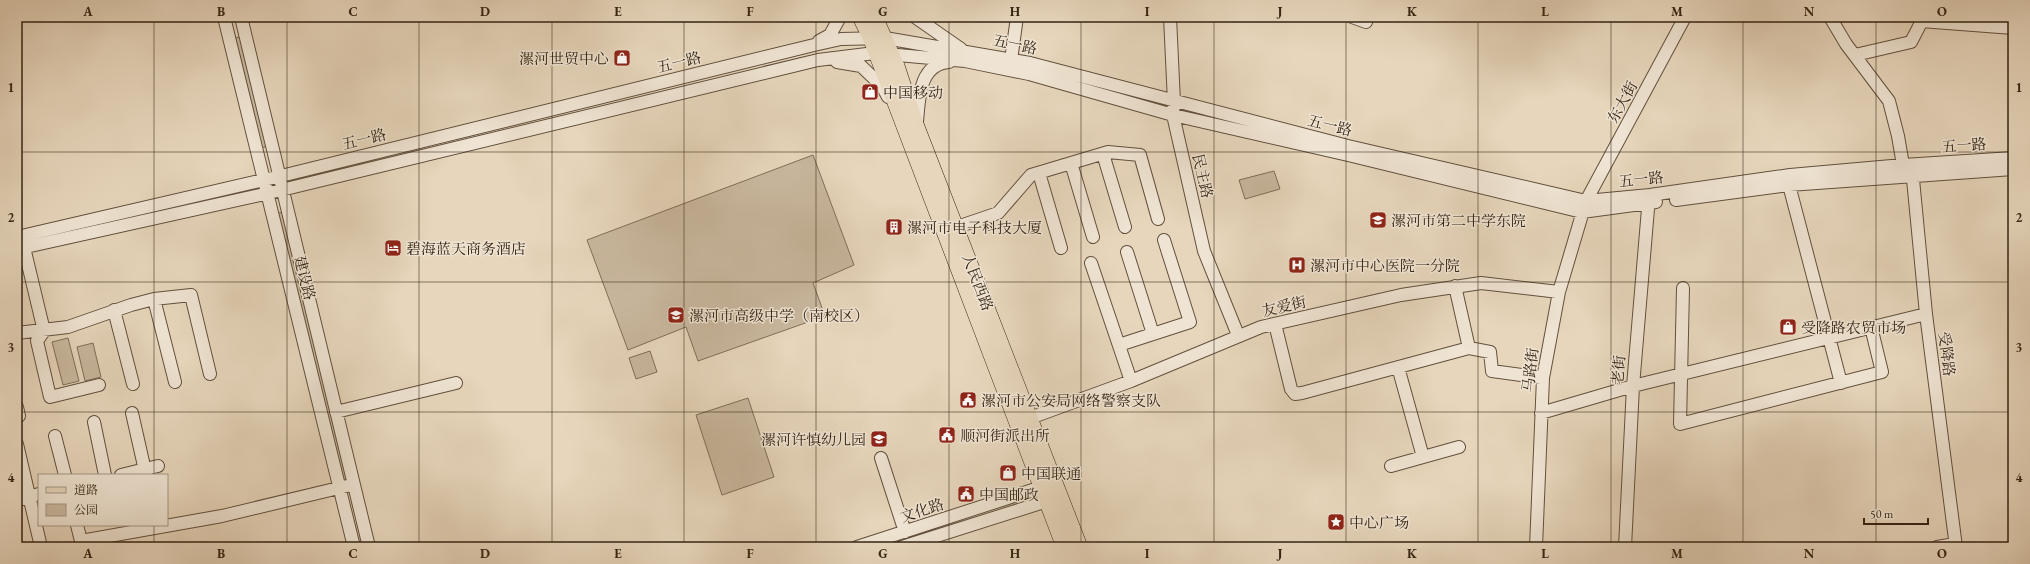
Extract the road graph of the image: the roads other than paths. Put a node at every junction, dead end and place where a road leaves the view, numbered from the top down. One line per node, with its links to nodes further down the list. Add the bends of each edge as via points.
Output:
1 (224, 17): 15 (street, 建设路)
2 (840, 17): 18 (street, via 830,35)
3 (860, 17): 16 (main road, 人民西路)
4 (875, 17): 17 (main road, 人民西路)
5 (915, 17): 22 (street)
6 (1017, 17): 24 (street)
7 (1170, 17): 25 (street, 民主路)
8 (1352, 17): 13 (street)
9 (1685, 17): 41 (street, 东大街)
10 (1830, 17): 21 (street, 受降路)
11 (1923, 19): 14 (street); 21 (street, via 1911,42)
12 (242, 22): 15 (street); 35 (street, 建设路)
13 (1366, 22)
14 (2013, 28)
15 (228, 31): 36 (street, 建设路)
16 (870, 37): 17 (street, 五一路); 18 (street, 五一路, via 841,39); 19 (main road, 人民西路)
17 (885, 38): 20 (main road, 人民西路); 22 (street, 五一路)
18 (814, 45): 35 (street, 五一路)
19 (875, 52): 20 (street, 五一路); 23 (street, 五一路); 27 (main road, 人民西路)
20 (892, 53): 22 (street, 五一路); 28 (main road, 人民西路)
21 (1855, 55): 32 (street, 受降路, via 1889,101)
22 (965, 56): 24 (street, 五一路); 26 (street, 五一路); 28 (street, via 934,67 927,74 921,85)
23 (818, 60): 27 (street, via 861,66 882,86); 38 (street, 五一路)
24 (1011, 60): 25 (street, 五一路)
25 (1174, 102): 26 (street, 民主路); 41 (street, 五一路)
26 (1173, 115): 41 (street, 五一路); 62 (street, 民主路, via 1204,251)
27 (900, 119): 95 (main road, 人民西路)
28 (917, 127): 43 (main road, 人民西路)
29 (1103, 154): 31 (street); 42 (street, via 1108,152 1140,155); 44 (street)
30 (2013, 158): 32 (street, 五一路)
31 (1071, 163): 34 (street); 45 (street)
32 (1909, 168): 33 (street, 五一路); 37 (street, 五一路); 40 (street, 五一路, via 1790,175); 56 (street, 受降路)
33 (2013, 169)
34 (1039, 172): 43 (street, via 1031,175 998,213); 48 (street)
35 (281, 176): 36 (street, 五一路); 38 (street, 建设路)
36 (265, 180): 39 (street, 建设路); 47 (street, 五一路)
37 (1789, 185): 40 (street, 五一路); 63 (street)
38 (284, 190): 39 (street, 五一路); 77 (street, 建设路)
39 (268, 193): 47 (street, 五一路); 94 (street, 建设路)
40 (1649, 199): 41 (street, 五一路); 76 (street, 老街)
41 (1584, 207): 53 (street, 马路街)
42 (1158, 220)
43 (957, 227): 80 (main road, 人民西路)
44 (1125, 228)
45 (1093, 237)
46 (1164, 240): 61 (street, via 1190,322)
47 (20, 242): 59 (street)
48 (1061, 248)
49 (1127, 252): 61 (street)
50 (1091, 263): 64 (street)
51 (1455, 286): 53 (street, 友爱街, via 1481,283); 57 (street, 友爱街, via 1401,295); 65 (street)
52 (1683, 288): 68 (street)
53 (1559, 292): 69 (street, 马路街)
54 (154, 299): 55 (street); 67 (street, via 191,295); 71 (street)
55 (114, 310): 59 (street, via 68,327); 74 (street)
56 (1926, 314): 58 (street); 105 (street, 受降路)
57 (1275, 324): 62 (street, 友爱街); 66 (street, via 1291,389 1295,394)
58 (1871, 327): 63 (street); 73 (street, via 1882,372)
59 (44, 330): 60 (street); 75 (street, via 37,341 50,397)
60 (17, 333)
61 (1153, 334): 64 (street)
62 (1238, 336): 70 (street, 友爱街)
63 (1829, 337): 68 (street); 73 (street)
64 (1119, 345): 70 (street)
65 (1469, 348): 66 (street); 69 (street, via 1490,352 1492,371)
66 (1398, 367): 85 (street)
67 (210, 374)
68 (1681, 374): 73 (street, via 1680,424); 76 (street)
69 (1543, 378): 79 (street, 马路街)
70 (1131, 381): 80 (street, 友爱街)
71 (175, 382)
72 (456, 383): 77 (street)
73 (1841, 383)
74 (133, 384)
75 (99, 385)
76 (1633, 386): 79 (street); 114 (street, 老街)
77 (336, 412): 93 (street, 建设路)
78 (132, 413): 89 (street)
79 (1541, 413): 113 (street, 马路街)
80 (1030, 418): 112 (main road, 人民西路)
81 (94, 422): 91 (street)
82 (55, 436): 90 (street)
83 (17, 444): 96 (street)
84 (1459, 447): 85 (street)
85 (1423, 457): 88 (street)
86 (881, 458): 104 (street)
87 (158, 466): 89 (street)
88 (1391, 466)
89 (145, 472): 92 (street)
90 (65, 474)
91 (105, 474)
92 (128, 474)
93 (354, 485): 94 (street); 108 (street, 建设路)
94 (340, 488): 98 (street, via 222,516); 107 (street, 建设路)
95 (1039, 493): 104 (street, 文化路); 110 (street, 文化路, via 1033,506); 111 (main road, 人民西路)
96 (34, 496): 97 (street); 99 (street)
97 (17, 500)
98 (168, 524)
99 (38, 525)
100 (38, 526): 106 (street)
101 (77, 526): 103 (street, via 81,541)
102 (157, 526): 103 (street)
103 (118, 530)
104 (905, 532): 109 (street, 文化路)
105 (1956, 545): 115 (street)
106 (41, 547)
107 (354, 547)
108 (369, 547)
109 (857, 547)
110 (902, 547)
111 (1064, 547)
112 (1080, 547)
113 (1536, 547)
114 (1625, 547)
115 (1937, 547)

